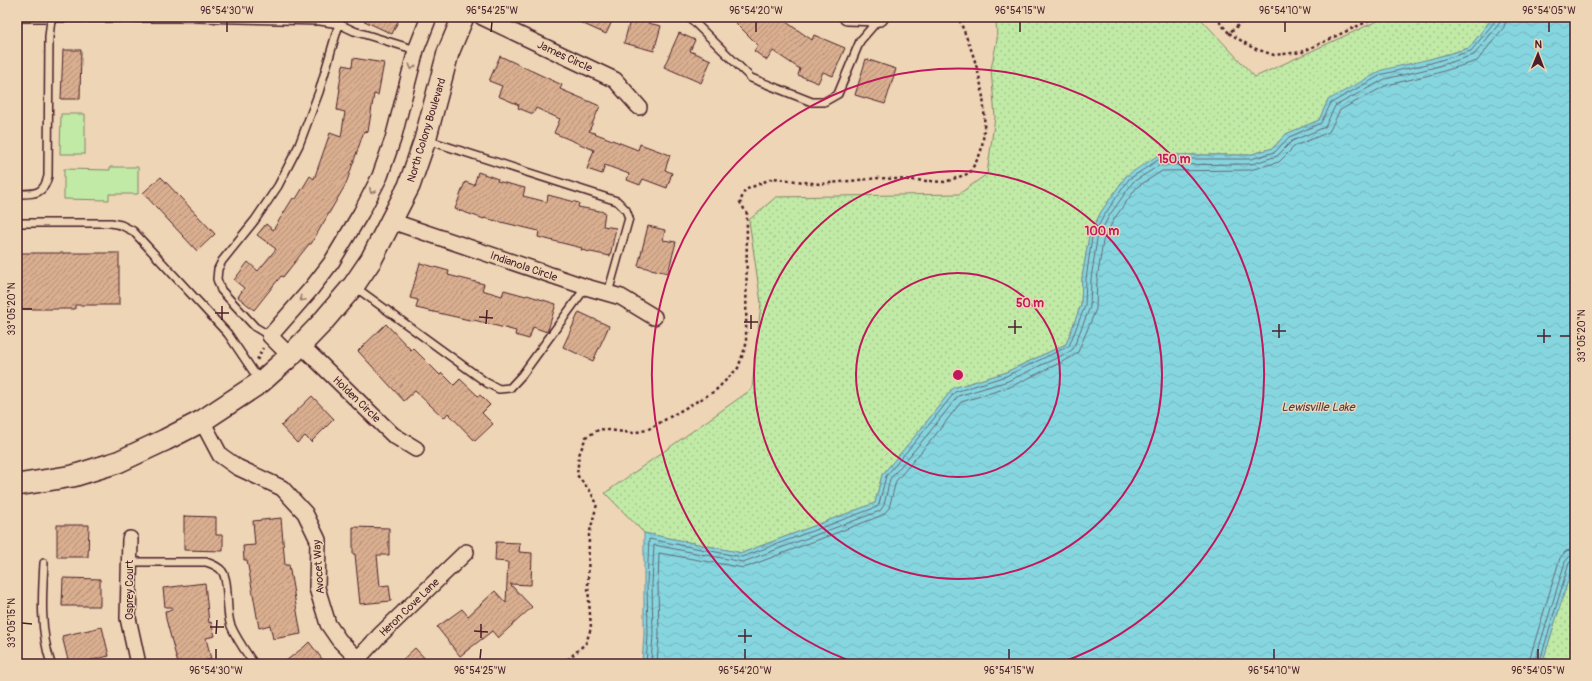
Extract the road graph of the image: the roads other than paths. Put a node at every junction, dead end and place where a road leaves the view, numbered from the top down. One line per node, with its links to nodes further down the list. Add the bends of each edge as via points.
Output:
1 (429, 17): 10 (street)
2 (463, 17): 12 (main road, North Colony Boulevard, via 448,53)
3 (482, 17): 11 (street, James Circle, via 615,80)
4 (689, 17): 6 (lane, via 751,78 812,102 824,102 838,94 860,42)
5 (847, 17): 6 (street)
6 (880, 17)
7 (17, 18): 8 (lane)
8 (51, 19): 9 (lane); 13 (lane, via 48,176 43,189 37,193)
9 (340, 20): 10 (lane, via 354,31); 20 (lane, via 319,92 299,145 278,186 255,220 222,260 218,269 217,279 221,290 255,327)
10 (416, 50): 20 (street, one-way to 20, via 393,139 380,176 331,263)
11 (639, 107)
12 (425, 140): 14 (main road, North Colony Boulevard, via 409,186); 18 (lane, via 617,201 626,210 628,218)
13 (17, 194)
14 (391, 221): 16 (main road, North Colony Boulevard); 17 (street, Indianola Circle)
15 (17, 223): 22 (lane, via 111,223 133,231 228,334)
16 (354, 286): 17 (lane, via 499,389 510,388 522,374); 21 (main road, North Colony Boulevard)
17 (586, 287): 18 (street, Indianola Circle)
18 (608, 293): 19 (street, Indianola Circle, via 621,297)
19 (654, 317)
20 (270, 336): 21 (street, Holden Circle)
21 (295, 351): 22 (main road, North Colony Boulevard); 24 (street, Holden Circle, via 393,435)
22 (256, 375): 23 (main road, North Colony Boulevard)
23 (202, 421): 25 (main road, North Colony Boulevard, via 118,462 73,476); 30 (street, Avocet Way, via 220,454 237,467 282,488 305,513 318,540 317,588 328,624)
24 (416, 449)
25 (17, 485)
26 (130, 539): 28 (street, Osprey Court)
27 (466, 552): 30 (street, Heron Cove Lane)
28 (129, 562): 32 (street, Osprey Court, via 128,618); 33 (lane, via 206,562 216,566 222,571 225,579 231,626)
29 (44, 563): 31 (lane, via 42,625)
30 (355, 661)
31 (51, 664)
32 (138, 664)
33 (254, 664)

